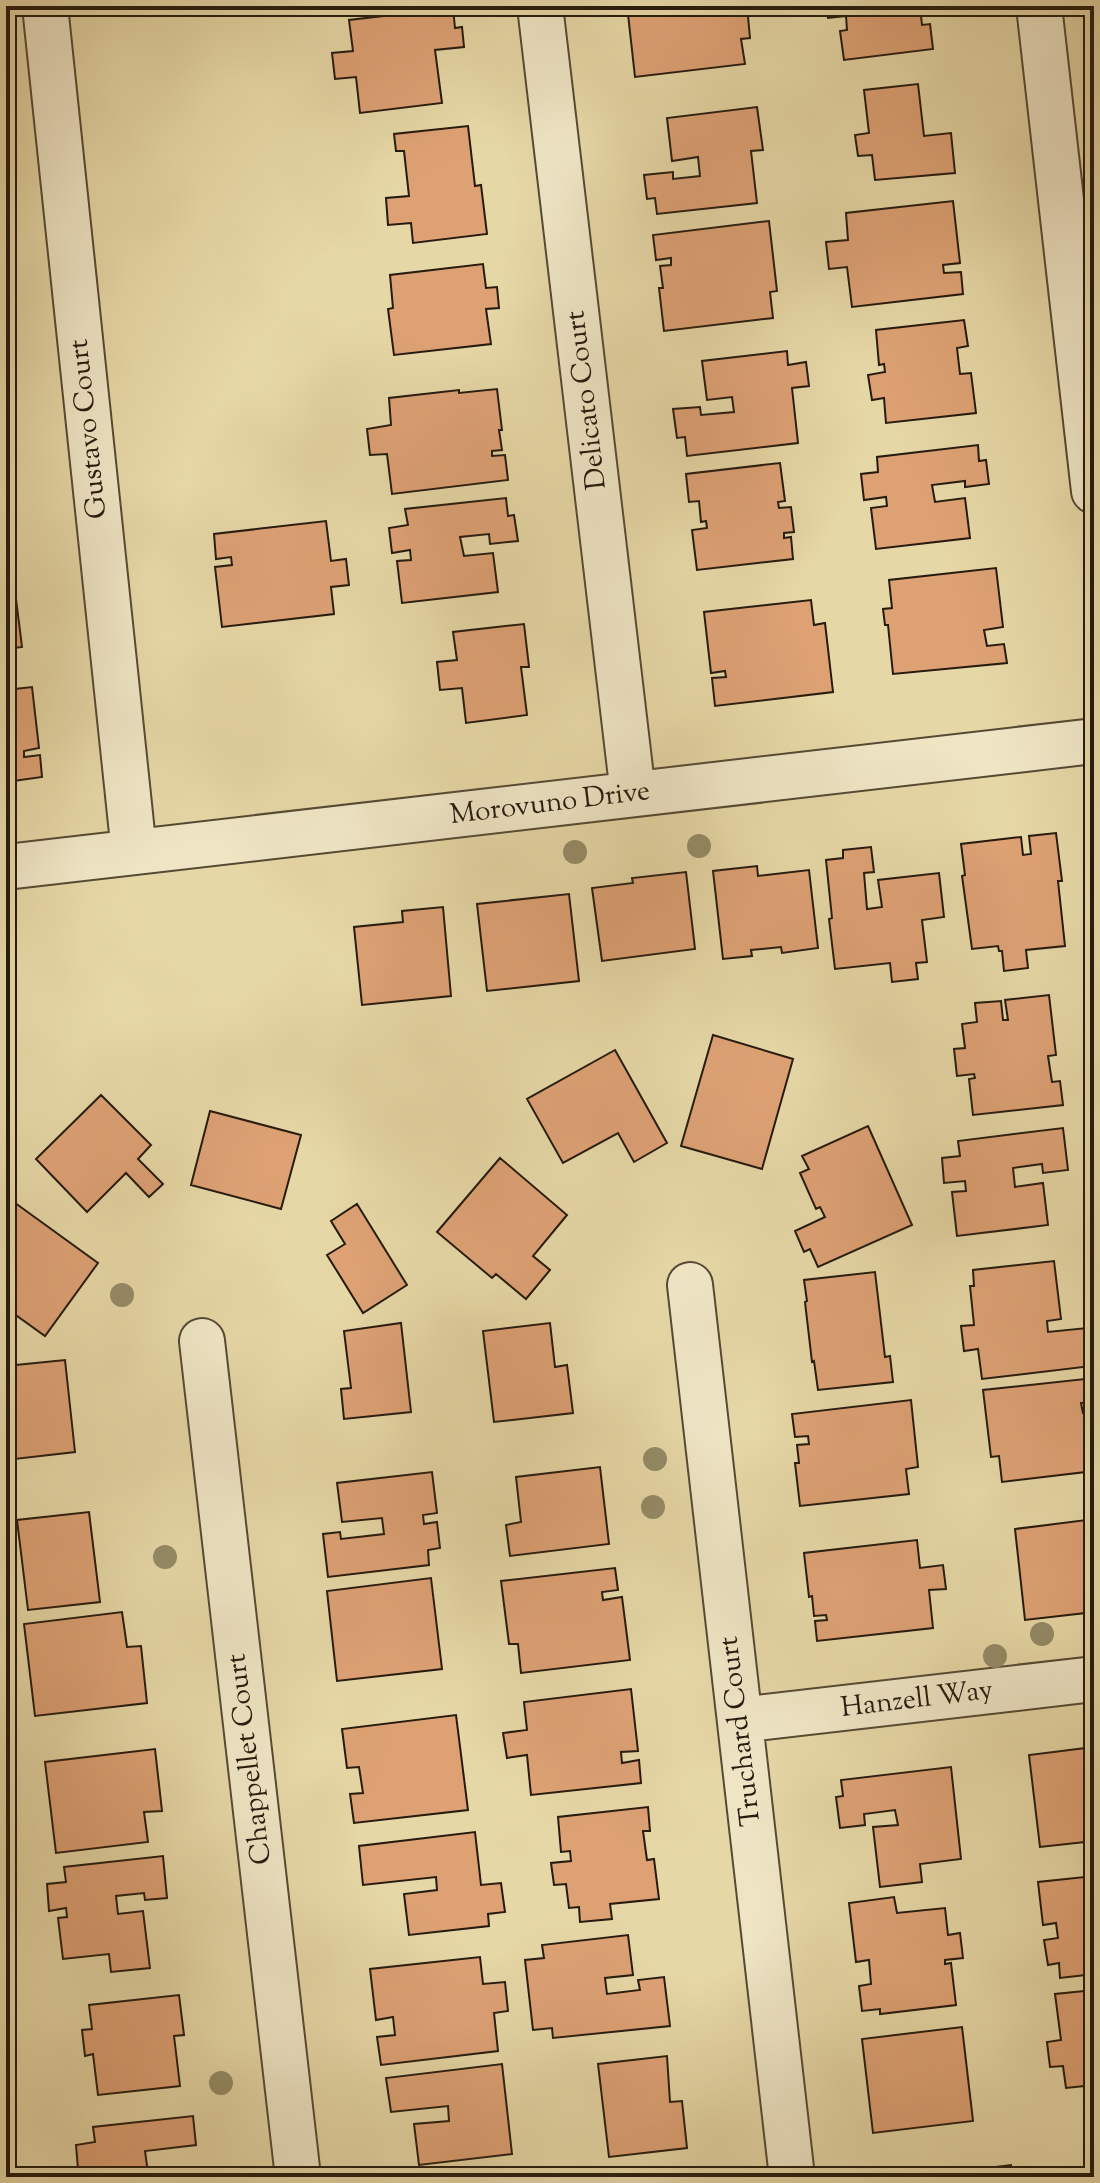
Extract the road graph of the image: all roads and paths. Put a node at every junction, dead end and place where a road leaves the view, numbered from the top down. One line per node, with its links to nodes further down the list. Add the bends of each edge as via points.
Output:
1 (45, 6): 8 (street, Gustavo Court)
2 (540, 6): 7 (street, Delicato Court)
3 (1039, 6): 4 (street)
4 (1076, 180): 5 (street)
5 (1094, 491)
6 (1094, 741): 7 (street, Morovuno Drive)
7 (633, 794): 8 (street, Morovuno Drive)
8 (134, 852): 9 (street, Morovuno Drive)
9 (6, 867)
10 (690, 1285): 13 (street, Truchard Court)
11 (202, 1341): 14 (street, Chappellet Court)
12 (1094, 1679): 13 (street, Hanzell Way)
13 (740, 1720): 15 (street, Truchard Court)
14 (298, 2177)
15 (792, 2177)

